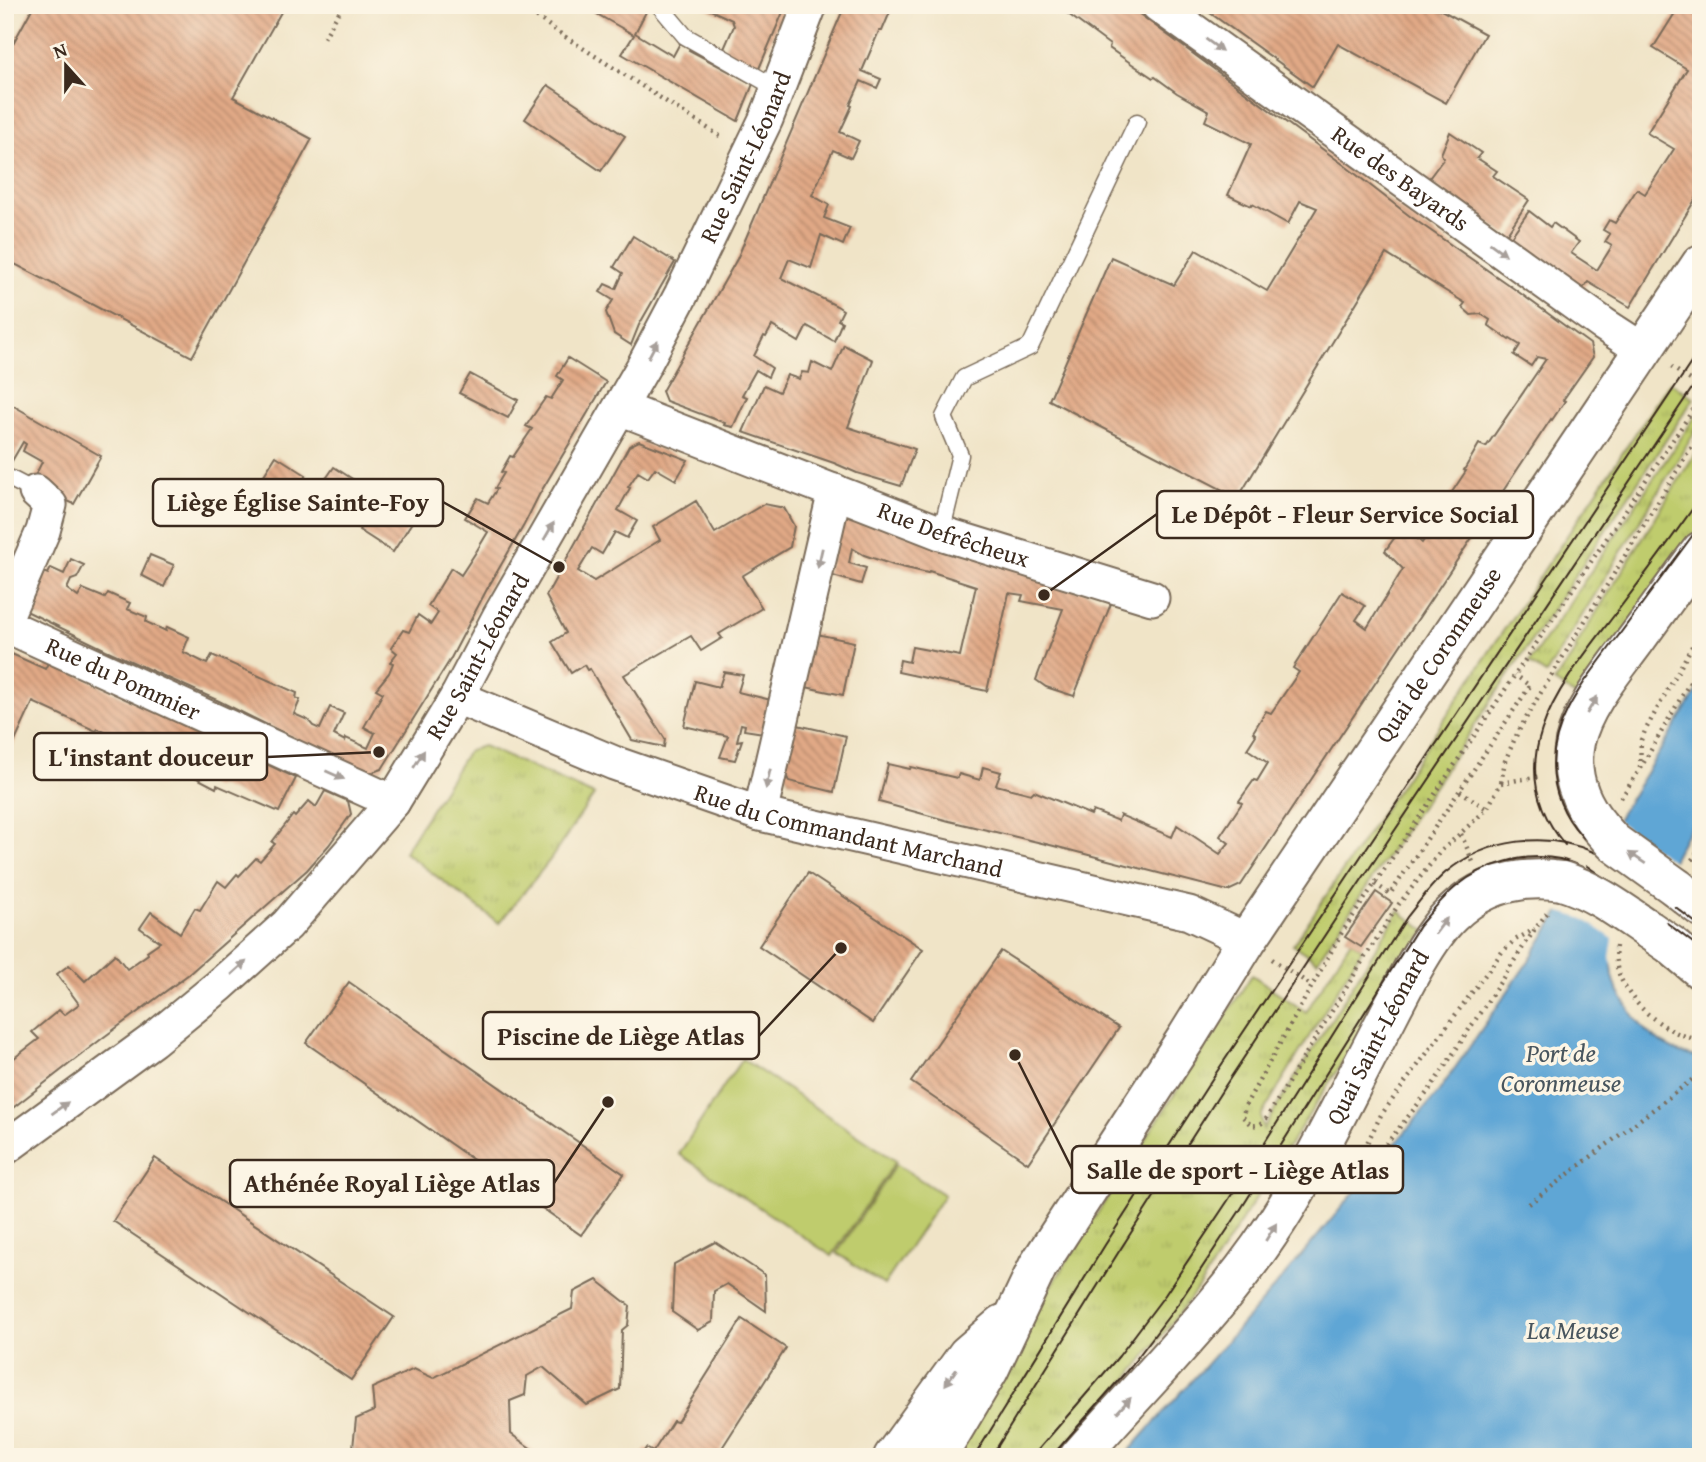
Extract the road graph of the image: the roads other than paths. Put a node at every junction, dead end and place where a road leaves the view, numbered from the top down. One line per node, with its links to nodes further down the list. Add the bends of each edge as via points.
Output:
1 (659, 5): 4 (lane, via 685,36)
2 (810, 5): 4 (street, Rue Saint-Léonard)
3 (1158, 5): 7 (street, Rue des Bayards, one-way to 7)
4 (778, 89): 8 (street, Rue Saint-Léonard, one-way to 4, via 681,295)
5 (1137, 122): 12 (lane, via 1030,347 964,378 944,417 961,455)
6 (1701, 264): 7 (main road, Quai de Coronmeuse)
7 (1656, 358): 21 (main road, Quai de Coronmeuse)
8 (620, 408): 10 (street, Rue Defrêcheux); 17 (street, Rue Saint-Léonard, one-way to 8)
9 (5, 476): 11 (lane)
10 (835, 491): 12 (street, Rue Defrêcheux); 19 (street, one-way to 19)
11 (36, 492): 15 (street, via 50,505)
12 (941, 533): 14 (street, Rue Defrêcheux)
13 (1701, 551): 20 (main road, one-way to 13, bridge, via 1614,842 1609,814 1585,806 1574,779 1573,759 1580,725 1590,706)
14 (1152, 598)
15 (5, 619)
16 (5, 625): 18 (street, Rue du Pommier, one-way to 18)
17 (457, 697): 18 (street, Rue Saint-Léonard, one-way to 17); 19 (street, Rue du Commandant Marchand, via 614,763)
18 (393, 802): 23 (street, Rue Saint-Léonard, one-way to 18, via 219,986 287,925)
19 (760, 814): 21 (street, Rue du Commandant Marchand, via 1189,913)
20 (1691, 883)
21 (1259, 949): 24 (main road, via 1187,1037 1038,1266)
22 (1701, 970): 27 (main road, Quai Saint-Léonard, one-way to 22, bridge, via 1188,1337 1264,1243 1401,990 1442,925 1464,903 1502,883 1544,878 1557,895 1579,886 1594,894 1633,934 1671,945)
23 (5, 1148)
24 (1016, 1312): 25 (main road, one-way to 25, via 967,1355); 26 (main road, via 989,1370)
25 (895, 1455)
26 (937, 1457)
27 (1079, 1457)

